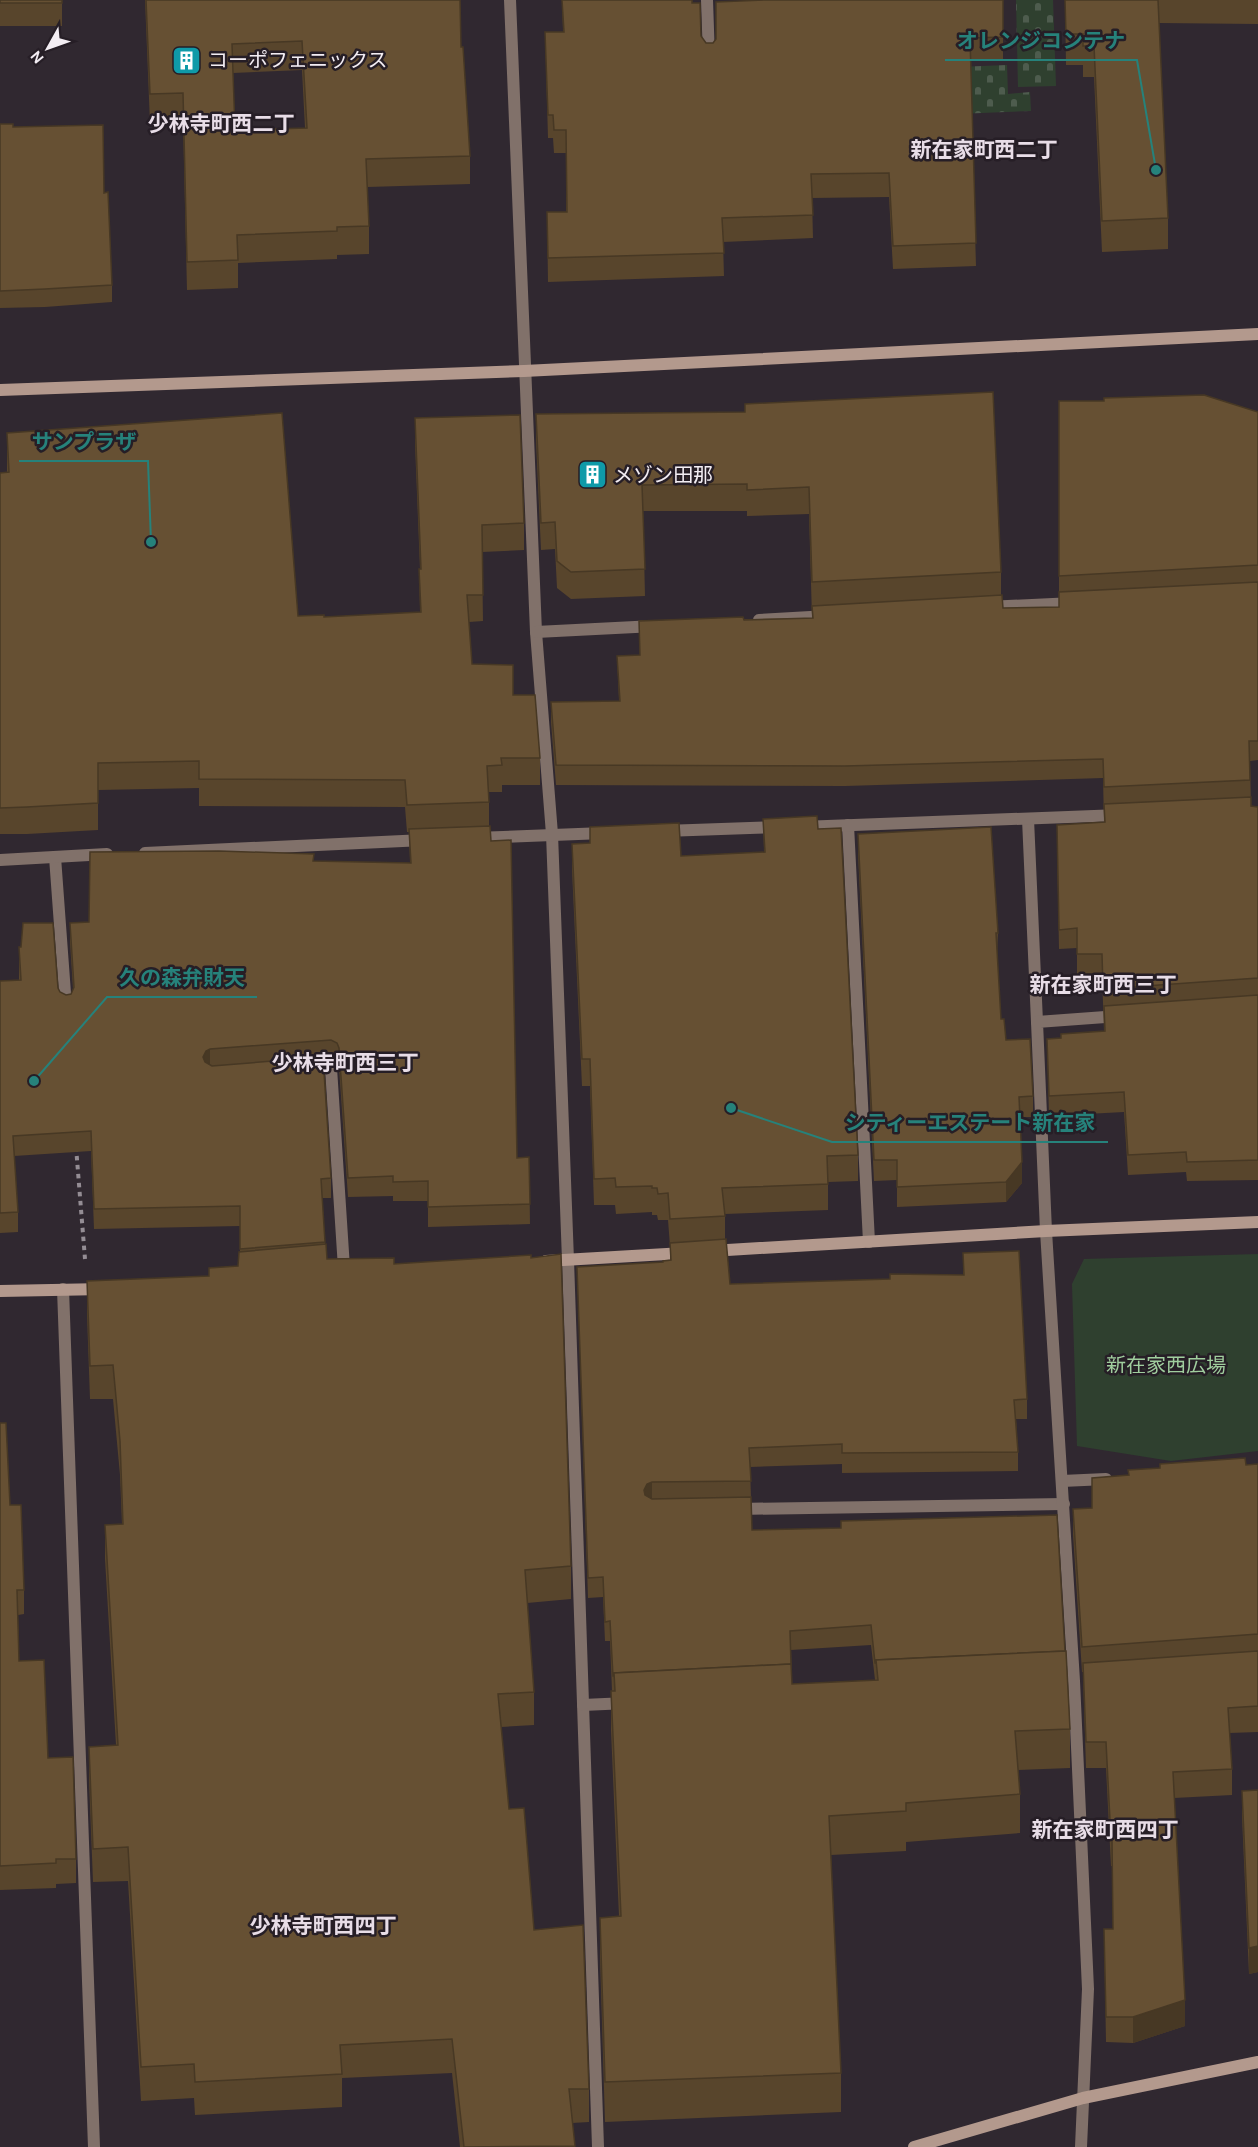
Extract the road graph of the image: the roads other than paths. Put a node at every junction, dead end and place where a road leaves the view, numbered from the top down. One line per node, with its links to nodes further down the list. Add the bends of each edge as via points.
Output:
1 (510, 0): 5 (street)
2 (707, 0): 3 (street)
3 (709, 59)
4 (1258, 333): 5 (street)
5 (524, 371): 6 (street); 12 (street)
6 (0, 390)
7 (1092, 602): 8 (street)
8 (974, 608)
9 (844, 615): 10 (street)
10 (749, 620)
11 (666, 625): 12 (street)
12 (536, 632): 18 (street)
13 (1132, 814): 14 (street)
14 (1028, 819): 15 (street); 27 (street)
15 (848, 825): 16 (street); 31 (street)
16 (646, 831)
17 (611, 832): 18 (street)
18 (552, 834): 19 (street); 32 (street)
19 (457, 839)
20 (433, 840): 21 (street)
21 (137, 853)
22 (114, 854): 23 (street)
23 (55, 856): 24 (street); 25 (street)
24 (0, 860)
25 (66, 1007)
26 (1130, 1016): 27 (street)
27 (1037, 1022): 30 (street)
28 (298, 1070): 34 (street, via 331,1068)
29 (1258, 1222): 30 (street)
30 (1046, 1231): 31 (street); 39 (street)
31 (869, 1242): 32 (street)
32 (568, 1260): 33 (street); 43 (street)
33 (533, 1262)
34 (344, 1269)
35 (122, 1287): 36 (street)
36 (63, 1289): 37 (street); 46 (street)
37 (0, 1291)
38 (1120, 1478): 39 (street)
39 (1062, 1481): 40 (street)
40 (1064, 1504): 41 (street); 45 (street, via 1088,1989)
41 (723, 1509)
42 (641, 1702): 43 (street)
43 (583, 1705): 47 (street)
44 (1258, 2062): 45 (street)
45 (1083, 2098): 48 (street); 49 (street)
46 (94, 2147)
47 (598, 2147)
48 (914, 2147)
49 (1081, 2147)

